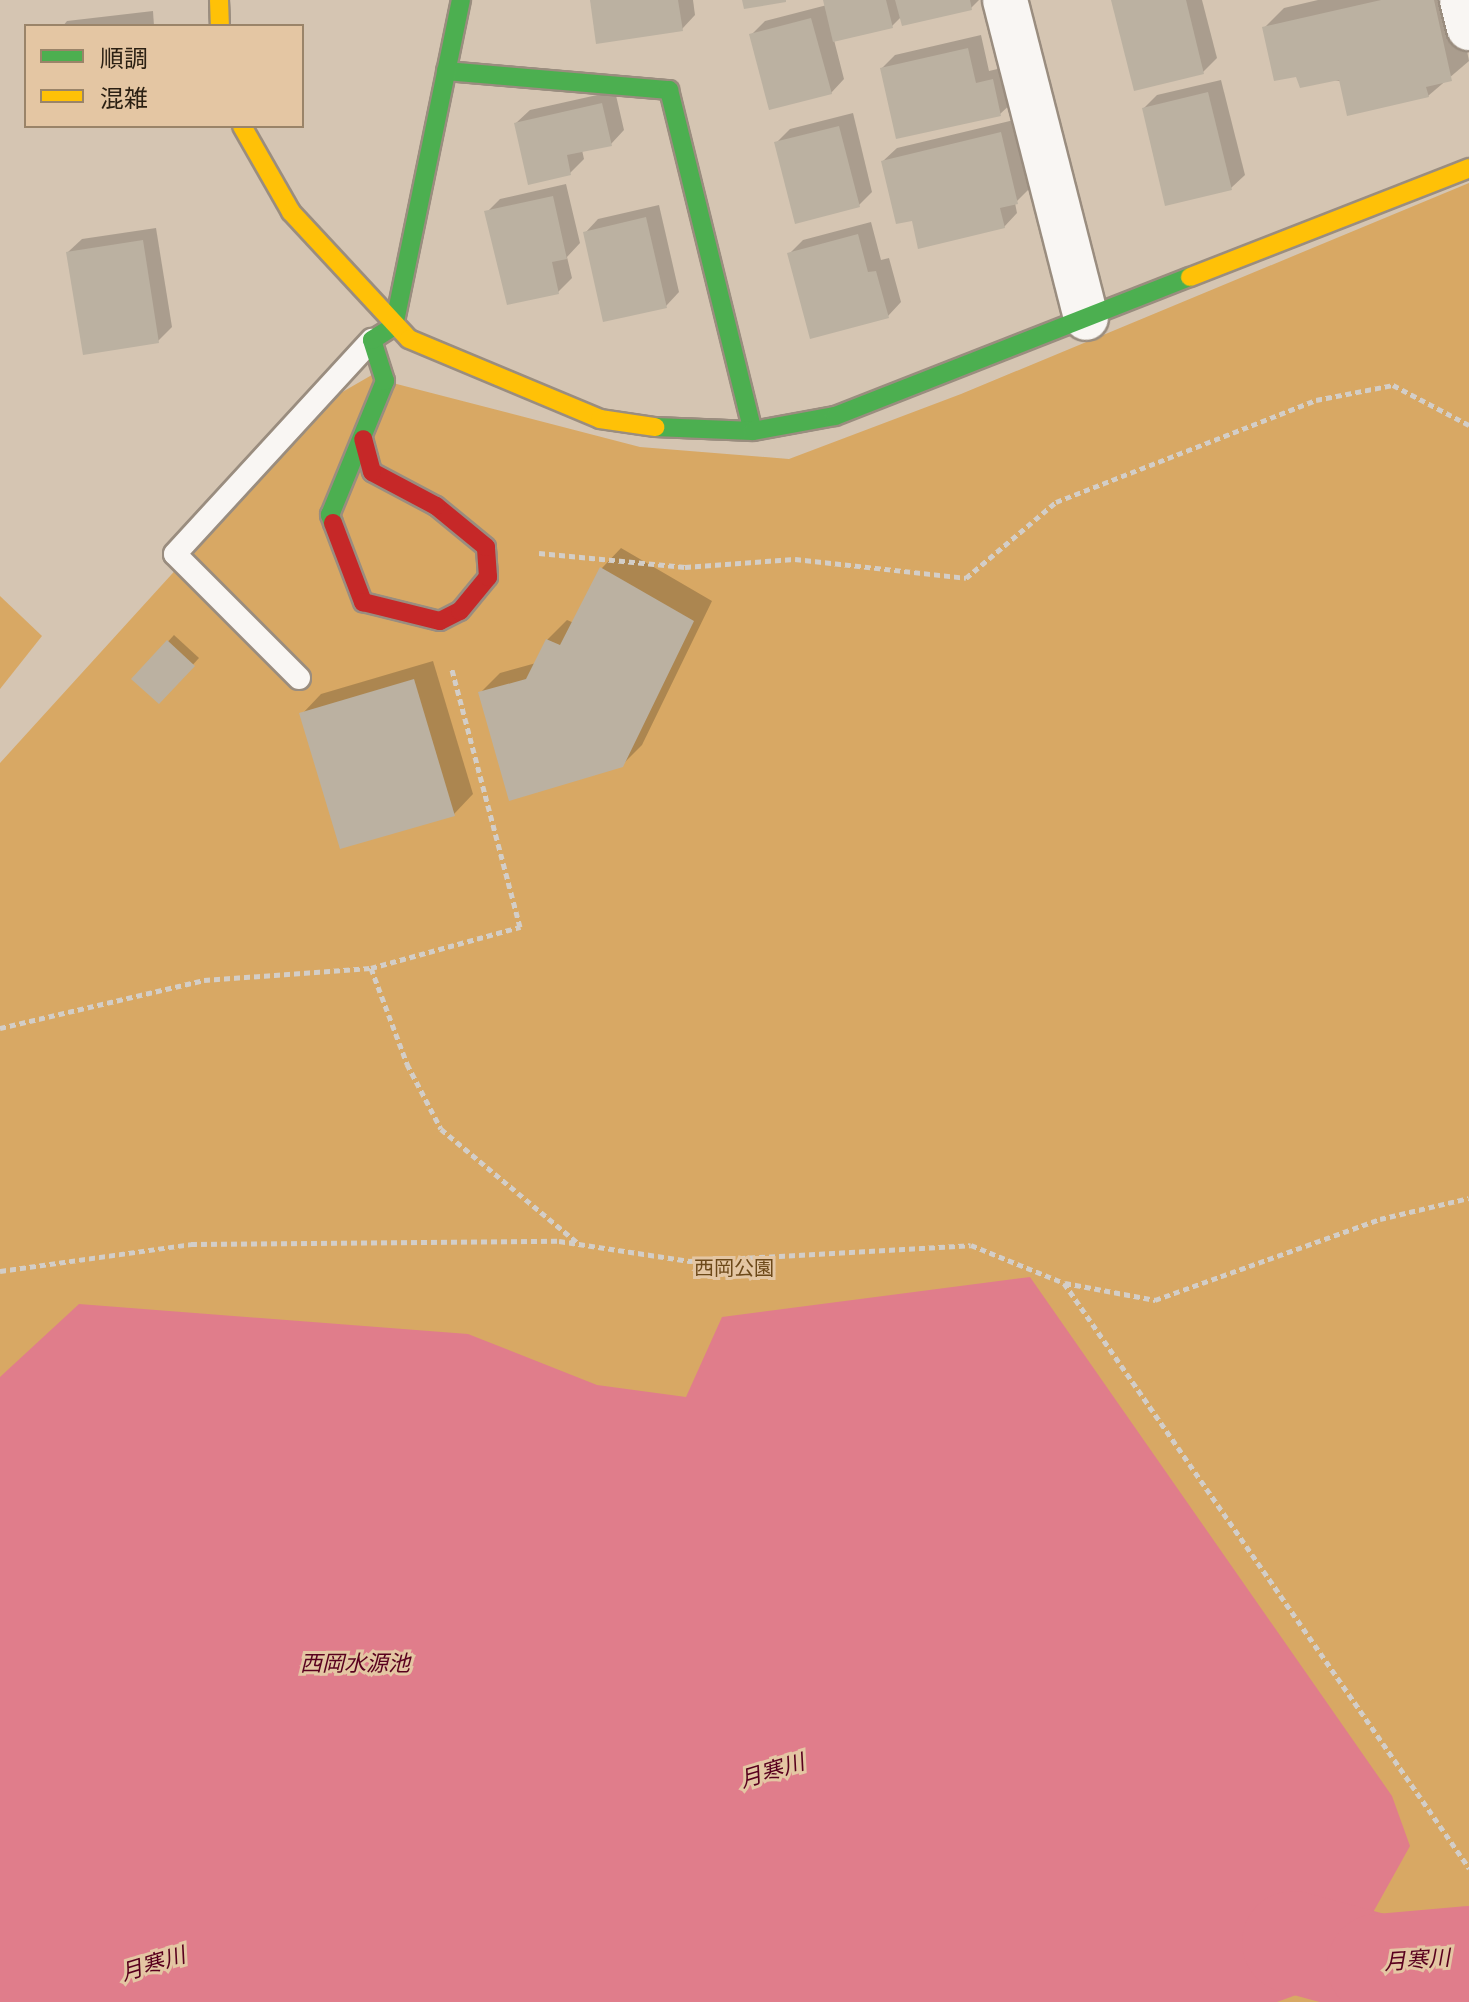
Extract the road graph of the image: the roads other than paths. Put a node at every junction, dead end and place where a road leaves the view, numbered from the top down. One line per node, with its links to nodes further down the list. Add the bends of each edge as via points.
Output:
1 (219, 0): 5 (street)
2 (461, 0): 7 (street)
3 (1005, 0): 10 (street)
4 (1462, 0): 6 (street)
5 (220, 24)
6 (1469, 28)
7 (446, 71): 11 (street); 13 (street, via 669,90)
8 (243, 128): 11 (street, via 291,212)
9 (1469, 168): 10 (street)
10 (1086, 318): 13 (street, via 835,416)
11 (394, 326): 12 (street); 13 (street, via 474,369 600,419 670,429)
12 (372, 340): 14 (street, via 385,381); 15 (lane, via 175,554)
13 (753, 431)
14 (363, 439): 14 (street, via 330,515 363,602 440,621 460,611 488,577 486,547 436,506 372,472)
15 (299, 678)

